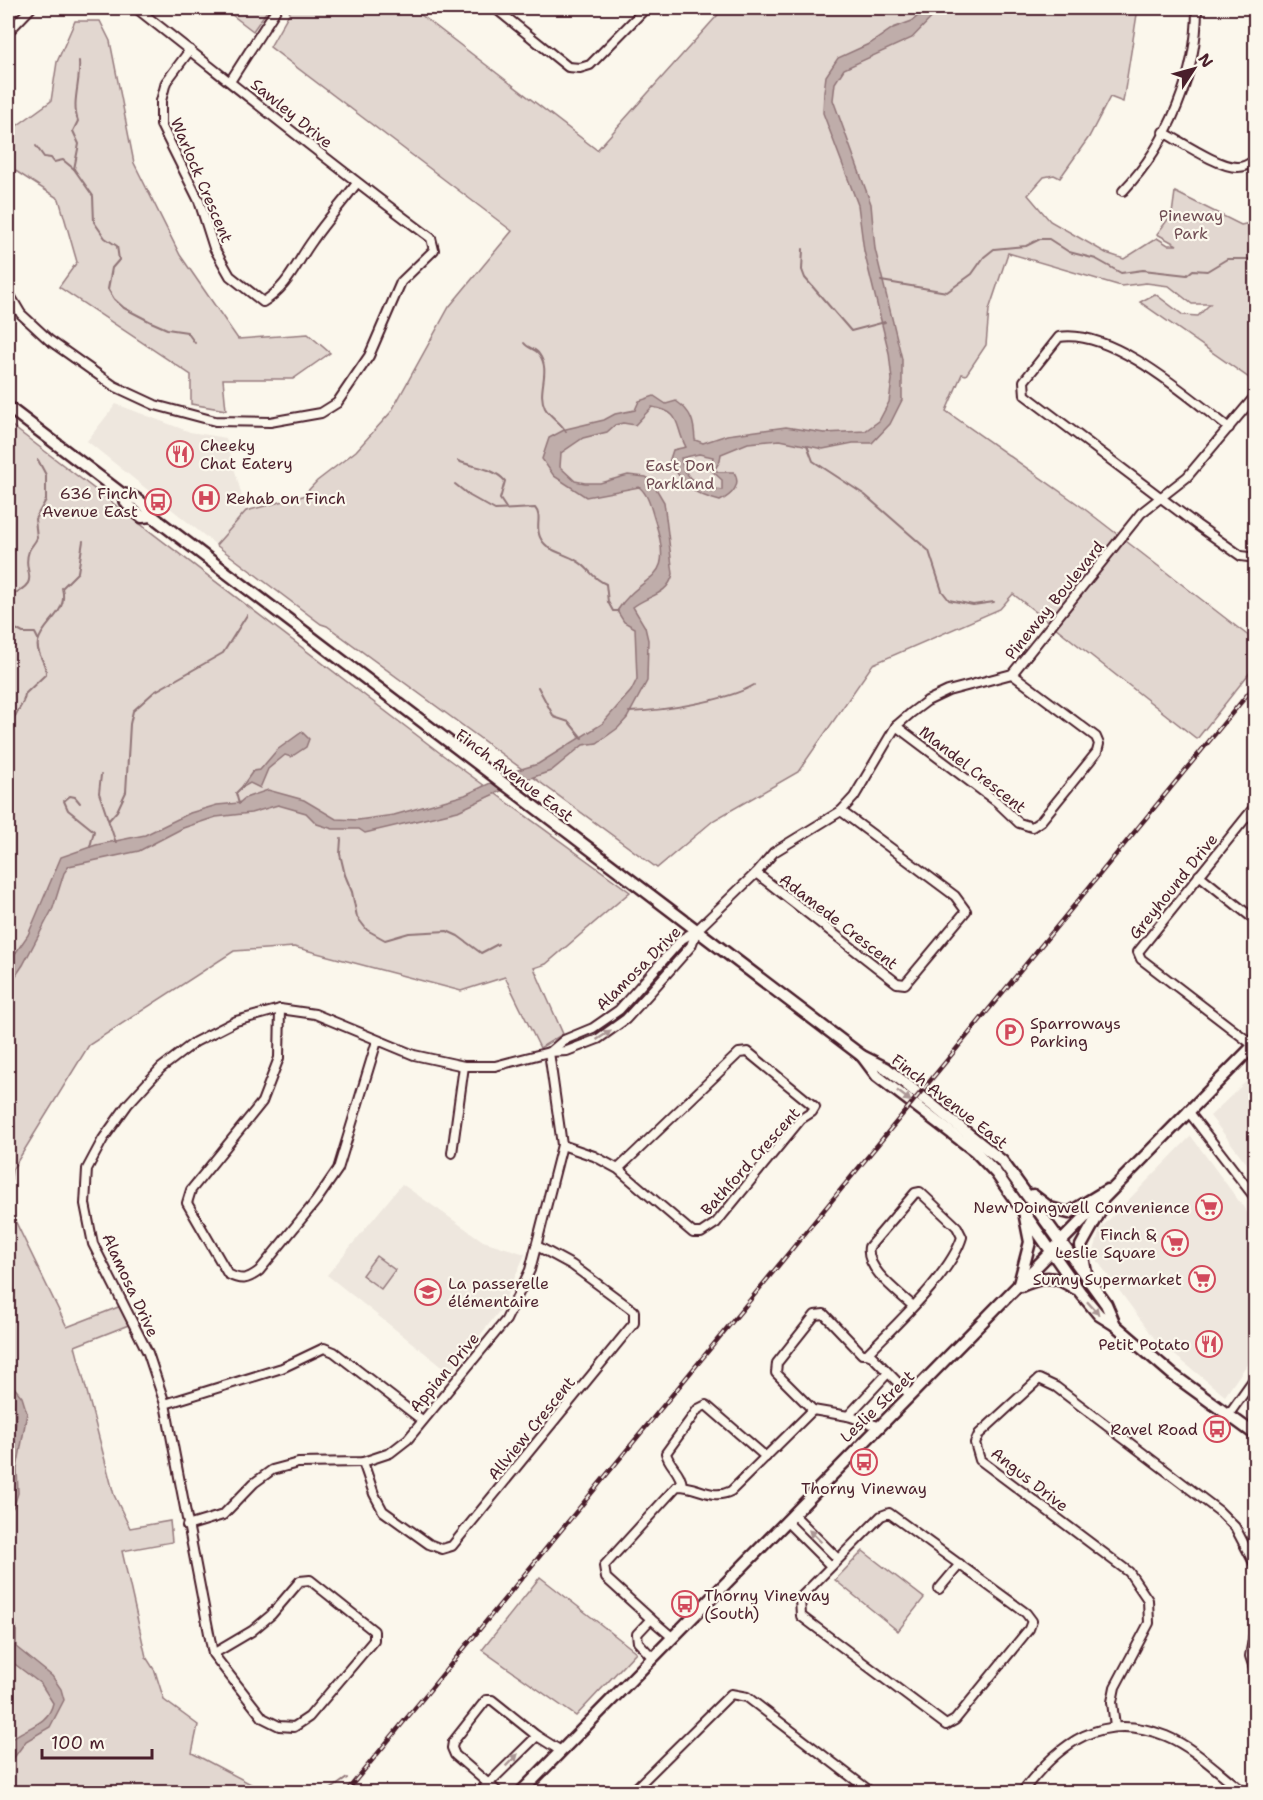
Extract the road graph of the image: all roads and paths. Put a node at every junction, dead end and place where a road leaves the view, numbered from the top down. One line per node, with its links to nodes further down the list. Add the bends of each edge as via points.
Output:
1 (31, 8): 7 (street)
2 (136, 8): 8 (street, Sawley Drive)
3 (277, 8): 9 (street)
4 (495, 8): 5 (street, via 568,67 580,68 590,65)
5 (646, 8)
6 (1197, 8): 10 (street, via 1197,35 1187,84)
7 (8, 32)
8 (190, 50): 9 (street, Sawley Drive); 12 (street, Warlock Crescent, via 166,82 160,125 199,201 214,248 230,276 248,291 263,302 276,294)
9 (231, 80): 12 (street, Sawley Drive)
10 (1163, 132): 11 (street, via 1237,167); 13 (street, via 1140,174)
11 (1256, 159)
12 (357, 183): 14 (street, Sawley Drive, via 431,238 434,250 401,282 369,356 337,403 321,413 270,422 215,421 155,405 114,386 49,340 21,314)
13 (1123, 191)
14 (8, 292)
15 (1256, 395): 17 (street, Pineway Boulevard)
16 (8, 407): 27 (main road, Finch Avenue East, via 122,494 127,504 142,516 152,516)
17 (1229, 428): 18 (street, Pineway Boulevard, via 1187,477); 18 (street, via 1124,352 1074,334 1059,337 1024,381 1025,395)
18 (1162, 497): 19 (street, via 1241,556); 20 (street, Pineway Boulevard, via 1141,513)
19 (1256, 558)
20 (1012, 674): 21 (street, Pineway Boulevard, via 948,691 927,701); 21 (street, Mandel Crescent, via 1096,737 1099,744 1097,752 1032,827 1018,823 997,802)
21 (896, 726): 23 (street, Pineway Boulevard, via 854,797)
22 (1256, 806): 25 (street, Greyhound Drive)
23 (841, 811): 24 (street, Pineway Boulevard, via 774,852); 24 (street, Adamede Crescent, via 955,896 966,911 905,984 897,983)
24 (756, 873): 27 (street, Pineway Boulevard)
25 (1199, 875): 26 (street); 30 (street, Greyhound Drive, via 1138,952 1141,959)
26 (1250, 916)
27 (697, 930): 31 (street, Alamosa Drive, via 681,939 619,1010); 31 (street, Alamosa Drive, one-way to 27, via 567,1051 598,1039 626,1019 691,946); 32 (main road, Finch Avenue East)
28 (280, 1008): 29 (street, Alamosa Drive, via 315,1014); 29 (street, via 279,1058 262,1102 191,1190 187,1203 228,1274 239,1280 259,1271 338,1169); 55 (street, Alamosa Drive, via 236,1021 195,1042 161,1068 128,1104 87,1169 85,1204 93,1244 148,1353)
29 (377, 1041): 33 (street, Alamosa Drive, via 414,1055)
30 (1254, 1044): 34 (main road, Leslie Street)
31 (549, 1052): 33 (street, Alamosa Drive, via 495,1066); 35 (street, Appian Drive)
32 (862, 1056): 39 (main road, Finch Avenue East, via 886,1068 990,1150); 41 (main road, Finch Avenue East, one-way to 41, via 877,1076 975,1151)
33 (465, 1066): 36 (street)
34 (1188, 1111): 38 (main road, Leslie Street); 42 (street)
35 (562, 1145): 37 (street); 44 (street, Appian Drive)
36 (452, 1153)
37 (618, 1169): 37 (street, Bathford Crescent, via 693,1233 701,1233 716,1223 815,1107 748,1052 739,1053)
38 (1123, 1180): 39 (main road, via 1069,1213 1050,1208); 40 (main road, Leslie Street)
39 (1022, 1185): 43 (main road, Finch Avenue East)
40 (1112, 1192): 43 (main road, Leslie Street); 46 (main road, via 1082,1246)
41 (1016, 1198): 45 (main road, Finch Avenue East); 47 (main road, via 1030,1237)
42 (1256, 1199)
43 (1061, 1243): 45 (main road, Leslie Street); 46 (main road, Finch Avenue East)
44 (537, 1246): 59 (street, Appian Drive, via 506,1320); 63 (street, Allview Crescent, via 572,1265 634,1311 634,1323 452,1546 442,1549 429,1544 384,1511)
45 (1053, 1251): 47 (main road, Leslie Street); 48 (main road, Finch Avenue East)
46 (1089, 1282): 50 (main road, Finch Avenue East, via 1106,1304)
47 (1018, 1287): 48 (main road, via 1048,1276); 54 (main road, Leslie Street)
48 (1080, 1292): 50 (main road, Finch Avenue East, one-way to 50, via 1099,1315)
49 (913, 1306): 49 (street, via 955,1256 962,1237 957,1227 920,1192 869,1246 868,1253 876,1270); 51 (street)
50 (1115, 1325): 57 (main road, Finch Avenue East, via 1172,1374)
51 (867, 1354): 52 (street); 56 (street, via 862,1354 824,1314 815,1315 777,1363 776,1373)
52 (887, 1374): 54 (street); 58 (street)
53 (1256, 1376): 57 (street)
54 (910, 1395): 60 (main road, Leslie Street)
55 (165, 1404): 59 (street, via 282,1368 324,1348); 66 (street, Alamosa Drive)
56 (813, 1410): 58 (street); 62 (street)
57 (1228, 1414): 61 (main road, Finch Avenue East)
58 (848, 1416): 60 (street)
59 (422, 1420): 63 (street, Appian Drive, via 408,1439 390,1453)
60 (878, 1426): 65 (main road, Leslie Street)
61 (1256, 1435)
62 (766, 1457): 64 (street, via 723,1495 703,1494); 64 (street, via 706,1405 698,1409 666,1453 681,1476)
63 (363, 1462): 66 (street, Appian Drive, via 298,1463 272,1470 254,1482 223,1515)
64 (682, 1486): 72 (street, via 677,1486 604,1566 606,1578)
65 (789, 1517): 67 (street, one-way to 65); 69 (street); 74 (main road, Leslie Street)
66 (187, 1526): 75 (street, Alamosa Drive)
67 (838, 1559): 68 (street, via 880,1516 889,1513); 69 (street)
68 (960, 1564): 69 (street, via 1032,1621 962,1711 946,1725 801,1616 800,1598); 71 (street)
69 (831, 1566)
70 (1256, 1567): 78 (street, Angus Drive, via 1235,1527 1219,1511 1056,1387 1039,1379 979,1434 975,1443 980,1460 1129,1572 1148,1600 1149,1623 1114,1688)
71 (939, 1589)
72 (651, 1619): 74 (street); 76 (street, via 637,1634 638,1642)
73 (1256, 1623): 77 (street, via 1250,1656)
74 (672, 1637): 76 (main road, Leslie Street)
75 (213, 1654): 75 (street, Alamosa Drive, via 265,1620 300,1581 310,1581 374,1630 374,1640 309,1717 294,1727 279,1726 263,1718)
76 (652, 1657): 80 (main road, Leslie Street)
77 (1256, 1674)
78 (1115, 1727): 87 (street, via 1085,1735 1061,1748); 88 (street, via 1167,1737)
79 (537, 1736): 80 (street); 81 (street, one-way to 79); 81 (street, via 492,1700 486,1700 452,1748)
80 (561, 1751): 84 (main road, Leslie Street)
81 (488, 1785): 82 (street); 83 (street)
82 (480, 1792)
83 (498, 1792)
84 (521, 1792)
85 (632, 1792): 86 (street, via 731,1694 747,1697)
86 (871, 1792)
87 (1022, 1792)
88 (1245, 1792)

